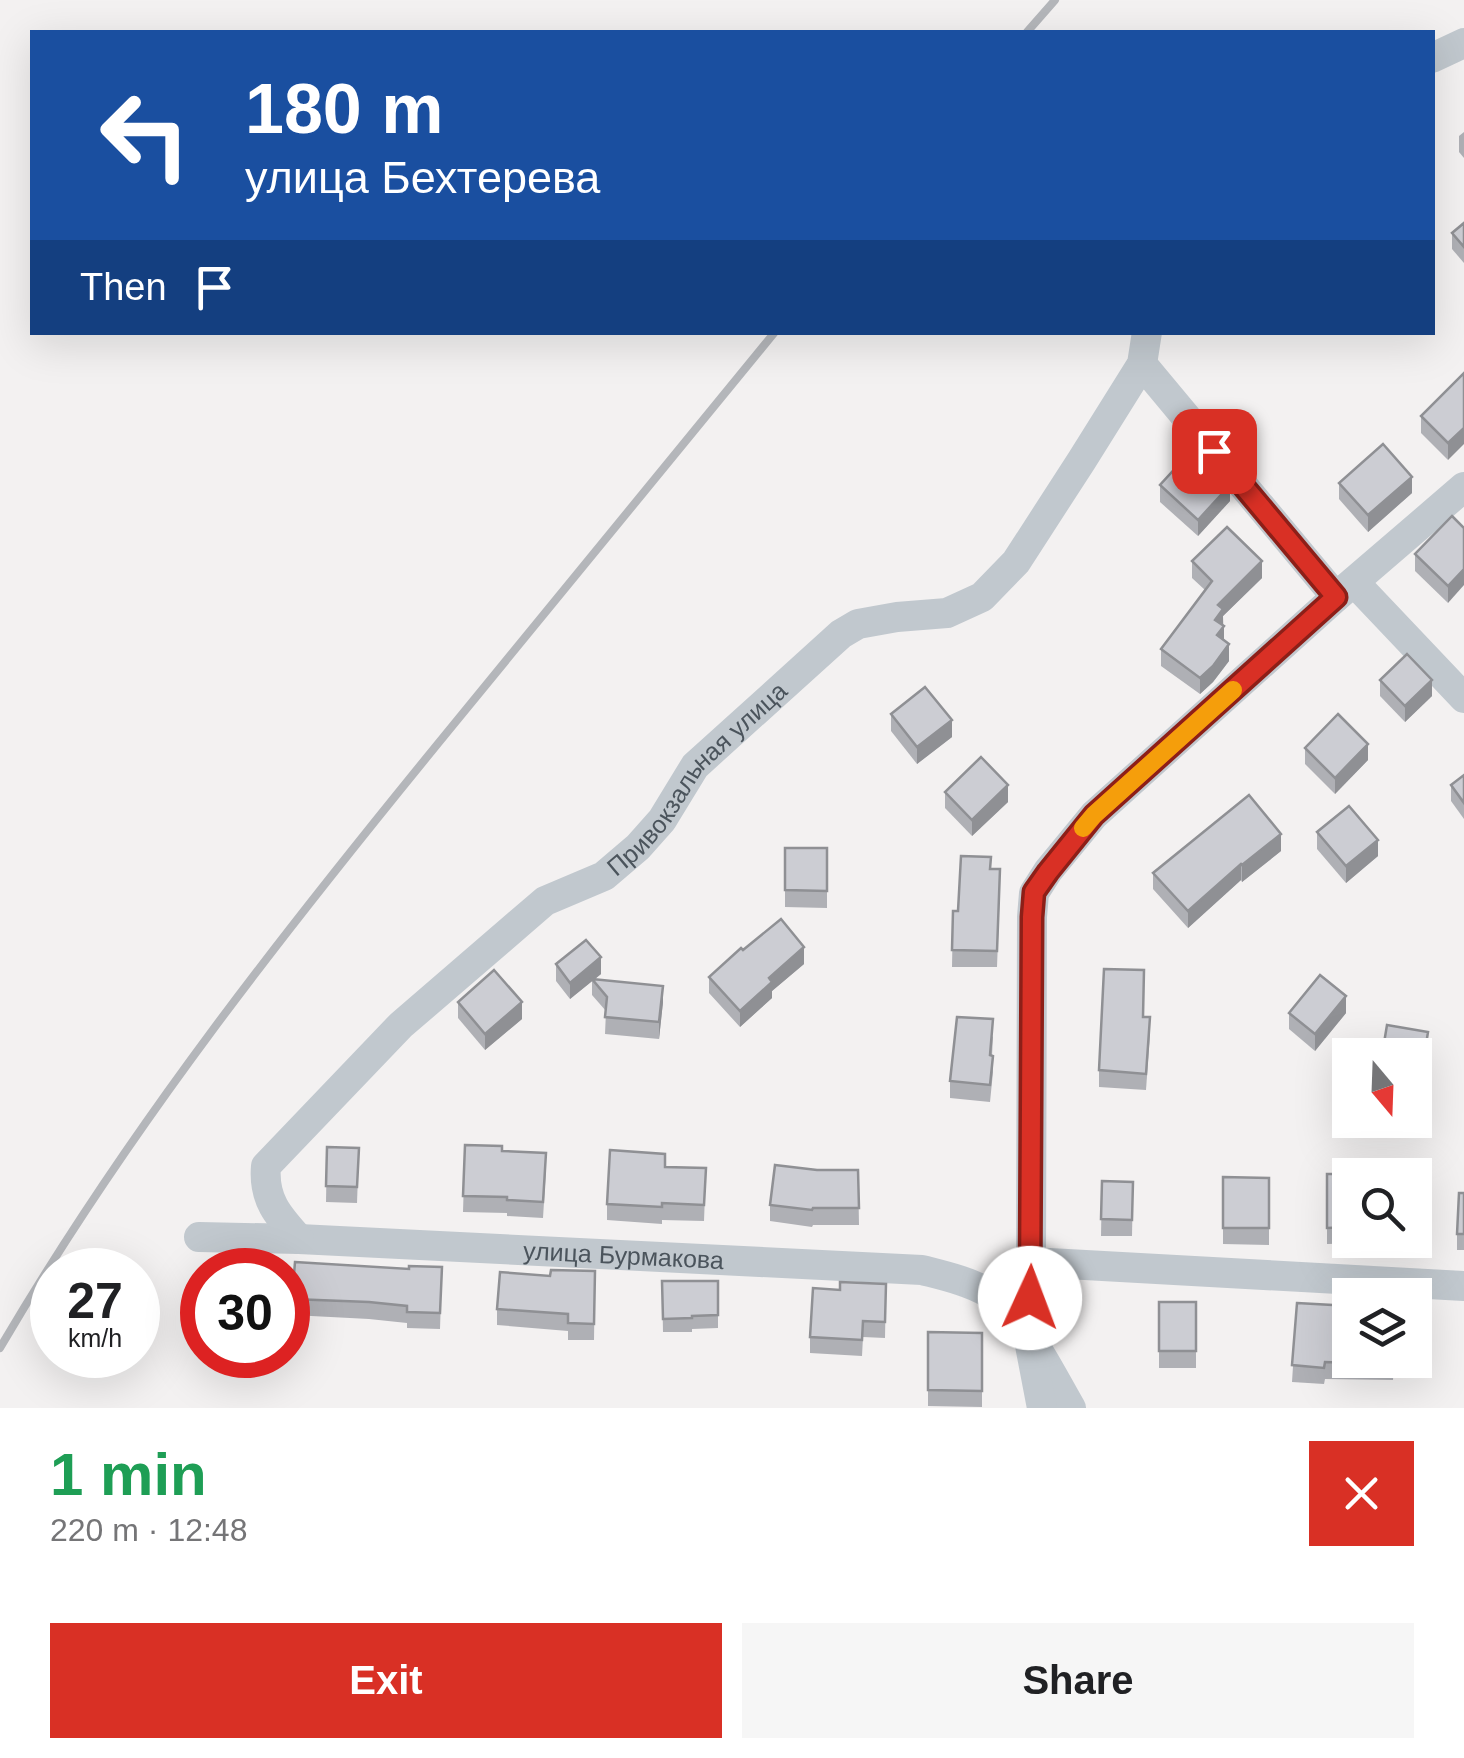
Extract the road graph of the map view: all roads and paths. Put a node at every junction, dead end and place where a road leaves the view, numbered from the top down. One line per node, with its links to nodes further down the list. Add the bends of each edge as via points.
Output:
1 (1464, 43): 2 (street)
2 (1435, 57)
3 (1146, 335): 4 (street, Привокзальная улица)
4 (1142, 364): 6 (street); 9 (street, Привокзальная улица, via 1016,562 982,597 947,613 877,620 841,634 695,766 638,847 604,876 545,901 374,1053 266,1166 277,1214)
5 (1464, 487): 6 (street)
6 (1346, 590): 7 (street); 10 (street, via 1094,815 1034,892)
7 (1464, 698)
8 (199, 1237): 9 (street, улица Бурмакова)
9 (299, 1239): 12 (street, улица Бурмакова, via 922,1270 991,1294)
10 (1031, 1262): 11 (street); 12 (street)
11 (1464, 1286)
12 (1028, 1335): 13 (street); 14 (street, улица Бурмакова)
13 (1042, 1408)
14 (1071, 1408)

